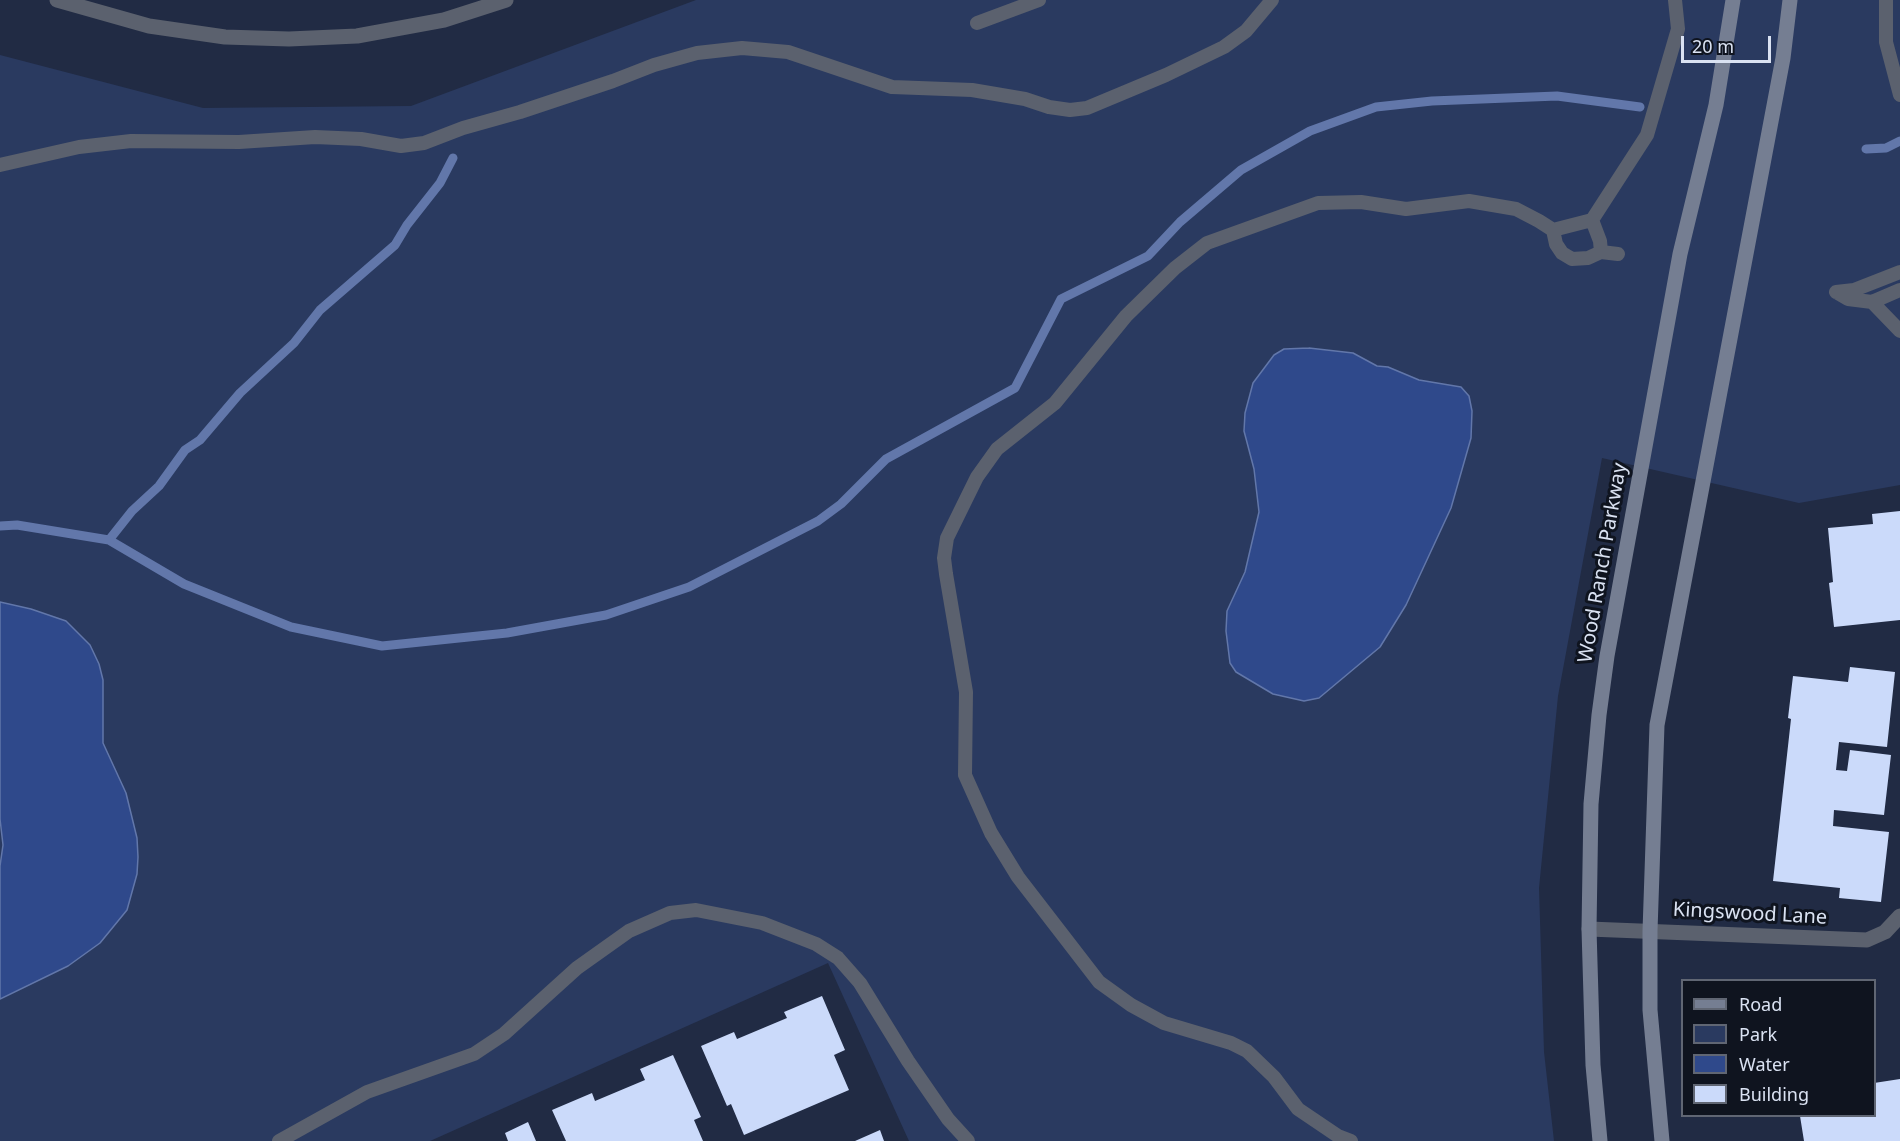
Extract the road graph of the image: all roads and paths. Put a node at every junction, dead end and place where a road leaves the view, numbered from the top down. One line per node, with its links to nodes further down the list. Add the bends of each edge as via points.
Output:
1 (57, 0): 2 (street, via 149,26 225,37 289,39 368,34 444,20)
2 (506, 0)
3 (1039, 0): 9 (lane)
4 (1272, 0): 11 (lane, via 1246,31 1224,47 1087,108 1049,107 972,90 892,87 788,52 730,49 654,65 424,143 401,146 315,137 266,142 109,142)
5 (1675, 0): 12 (lane, via 1678,29 1647,135)
6 (1732, 0): 21 (main road, Wood Ranch Parkway, via 1716,105 1680,254 1607,656 1591,804)
7 (1790, 0): 22 (main road, via 1783,58 1657,725)
8 (1886, 0): 10 (lane, via 1886,42)
9 (976, 23)
10 (1900, 95)
11 (0, 165)
12 (1592, 220): 13 (lane); 14 (lane)
13 (1553, 230): 14 (lane, via 1556,244 1572,259); 25 (lane, via 1516,209 1492,203 1469,201 1406,209 1339,200 1318,203 1208,243 1175,268 1126,316 1055,403 997,449 976,477 947,538 944,558 966,692 965,775 991,833 1018,877 1086,966 1115,994 1164,1023 1247,1051 1298,1109)
14 (1601, 252): 15 (lane)
15 (1618, 254)
16 (1900, 272): 18 (lane, via 1854,290 1836,292 1848,299)
17 (1900, 290): 18 (lane)
18 (1872, 302): 19 (lane)
19 (1900, 331)
20 (1900, 916): 22 (street, Kingswood Lane, via 1885,932 1867,940)
21 (1589, 929): 22 (street, Kingswood Lane); 26 (main road, Wood Ranch Parkway, via 1593,1065)
22 (1650, 931): 27 (main road, via 1650,1011)
23 (279, 1141): 24 (lane, via 367,1092 474,1054 504,1034 577,968 629,931 670,913 696,910 762,923 816,944 838,958 860,983 948,1119)
24 (968, 1141)
25 (1351, 1141)
26 (1600, 1141)
27 (1662, 1141)

